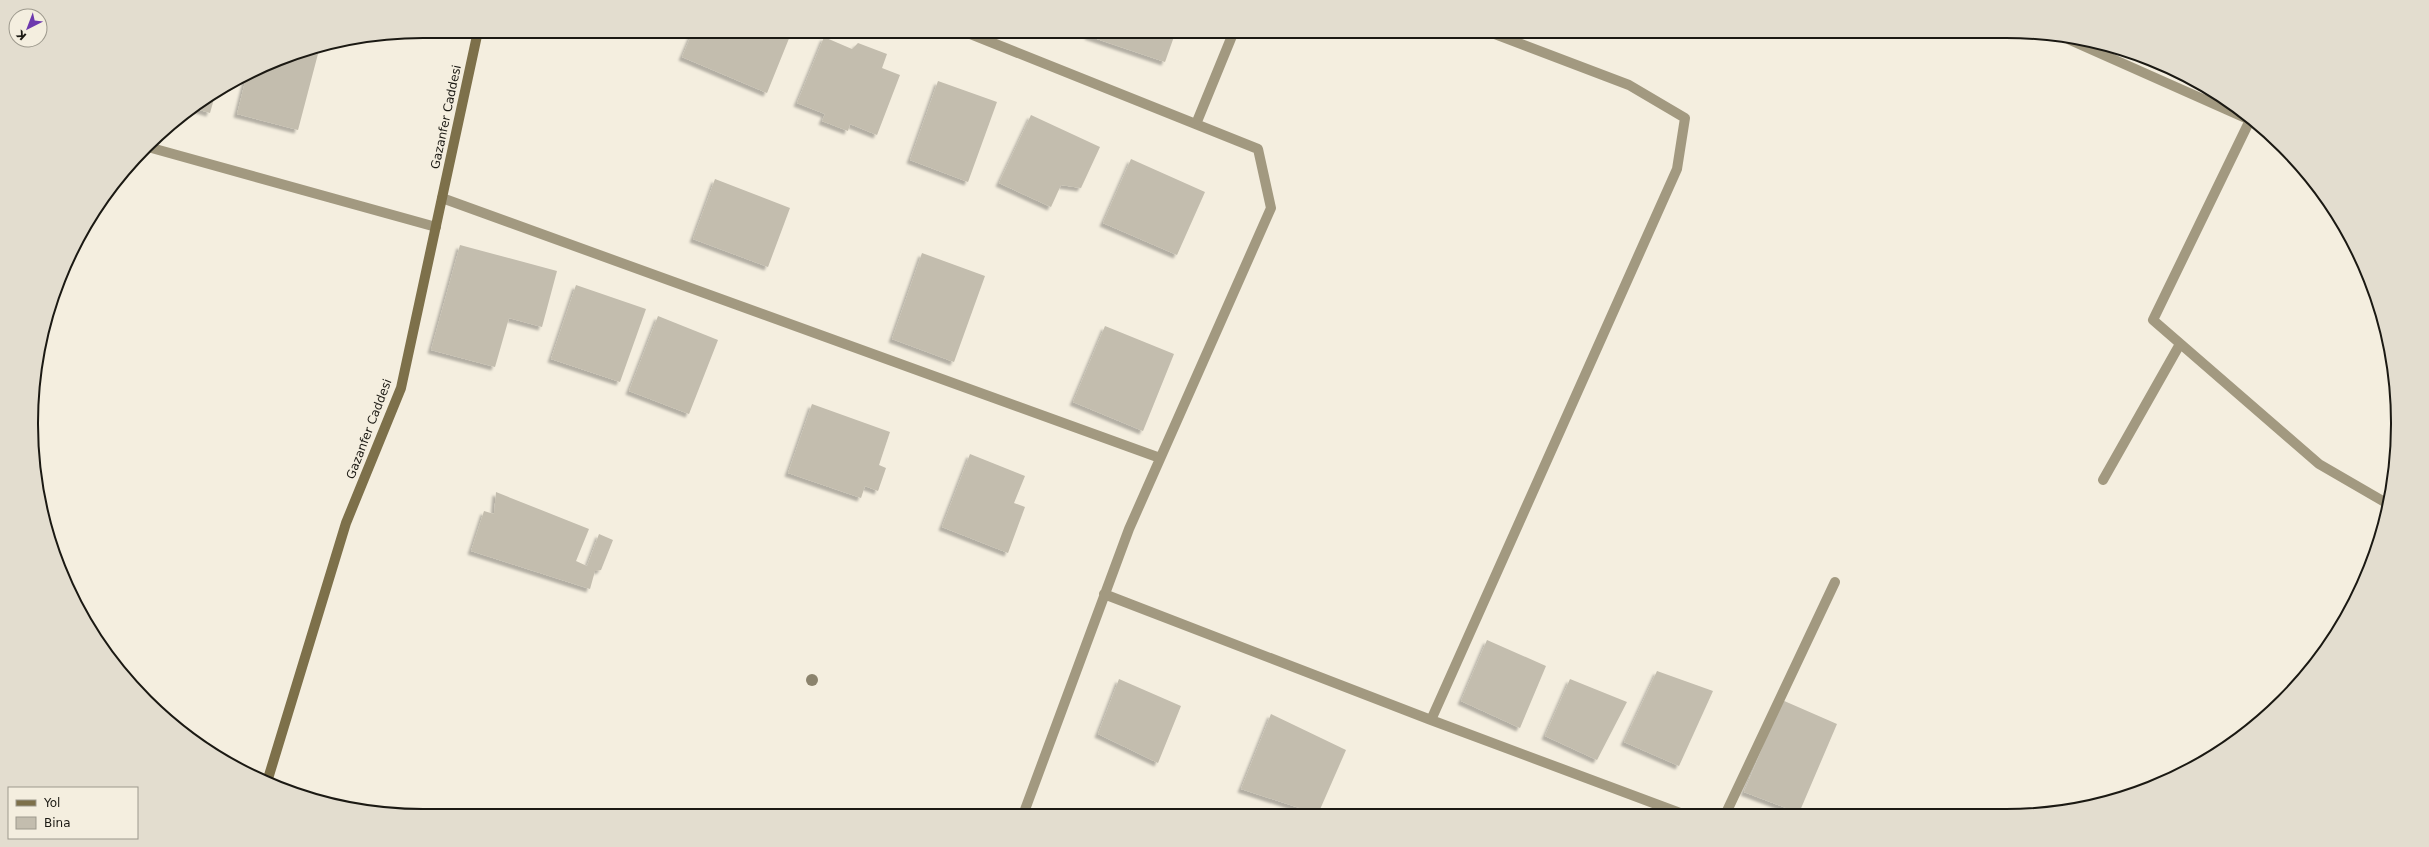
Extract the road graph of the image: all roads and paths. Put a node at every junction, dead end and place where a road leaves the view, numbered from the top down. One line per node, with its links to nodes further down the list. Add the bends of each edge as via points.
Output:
1 (476, 38): 10 (street, Gazanfer Caddesi)
2 (981, 38): 7 (street)
3 (1231, 38): 7 (street)
4 (1505, 38): 18 (street, via 1629,85 1685,118 1677,169)
5 (2082, 45): 6 (street)
6 (2228, 109)
7 (1196, 124): 13 (street, via 1258,149 1271,208)
8 (2248, 125): 12 (street, via 2152,320)
9 (154, 149): 11 (street)
10 (442, 198): 11 (street, Gazanfer Caddesi); 13 (street)
11 (436, 227): 19 (street, Gazanfer Caddesi, via 401,388 346,523)
12 (2180, 344): 14 (street); 15 (street, via 2319,464)
13 (1160, 458): 17 (street)
14 (2103, 480)
15 (2383, 501)
16 (1835, 582): 22 (street)
17 (1104, 594): 18 (street); 20 (street)
18 (1431, 720): 21 (street)
19 (269, 776)
20 (1024, 809)
21 (1669, 809)
22 (1728, 809)

